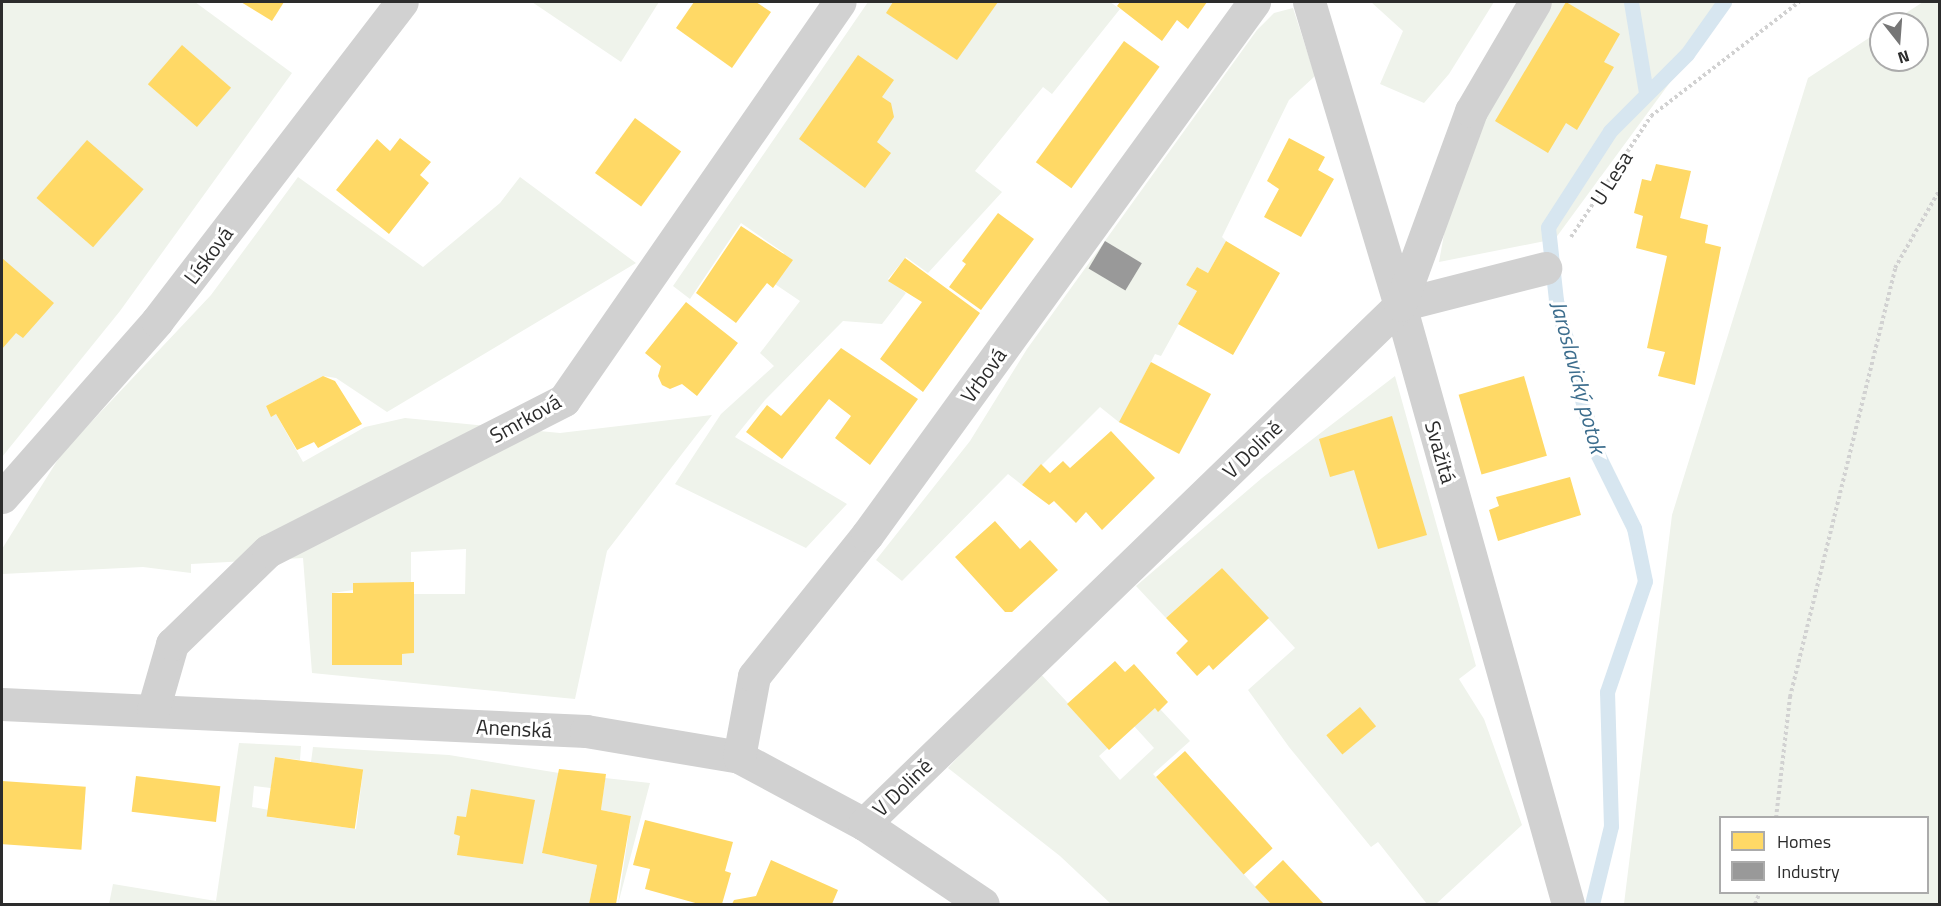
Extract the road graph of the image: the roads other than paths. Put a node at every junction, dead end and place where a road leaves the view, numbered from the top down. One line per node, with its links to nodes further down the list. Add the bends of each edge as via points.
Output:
1 (402, 2): 8 (street, Lísková, via 158,321)
2 (840, 2): 10 (street, Smrková, via 564,400 268,550 172,644)
3 (1254, 2): 11 (street, Vrbová, via 867,535 754,676)
4 (1309, 2): 7 (street, Svažitá)
5 (1535, 2): 7 (street, V Dolině, via 1470,111)
6 (1545, 268): 7 (street)
7 (1400, 306): 12 (street, V Dolině); 14 (street, Svažitá)
8 (2, 497)
9 (2, 704): 10 (street, Anenská)
10 (153, 710): 11 (street, Anenská, via 586,731)
11 (739, 757): 12 (street, Anenská)
12 (864, 824): 13 (street, Anenská)
13 (983, 904)
14 (1568, 904)

